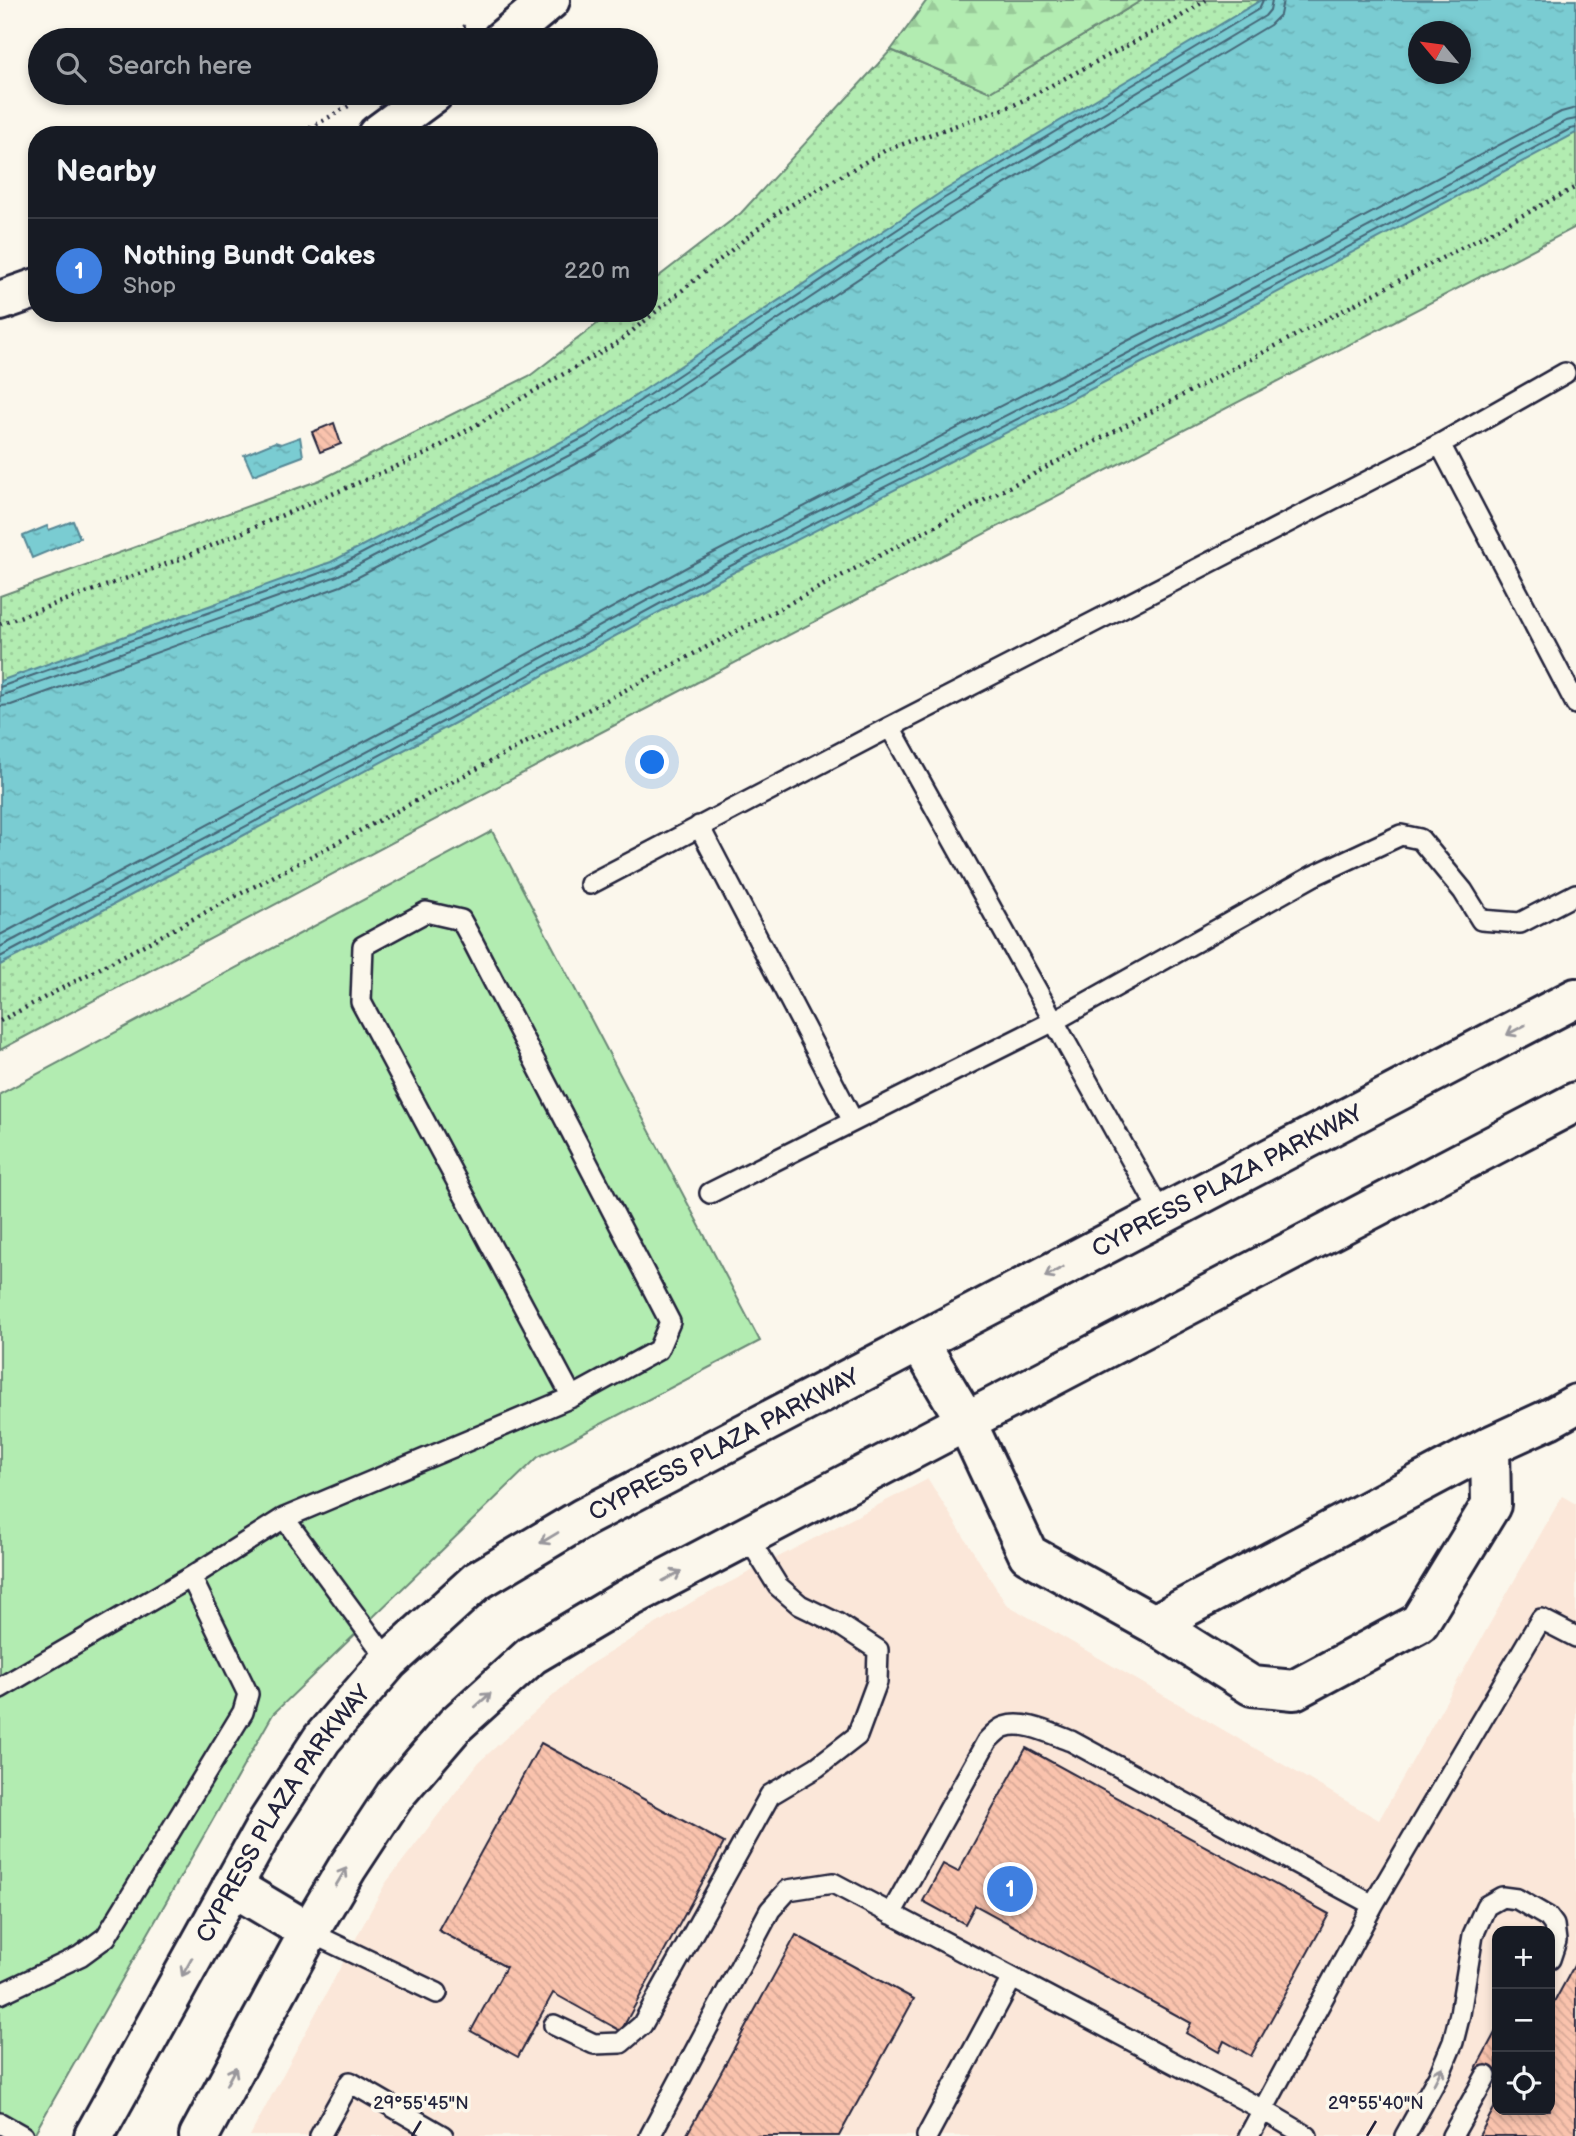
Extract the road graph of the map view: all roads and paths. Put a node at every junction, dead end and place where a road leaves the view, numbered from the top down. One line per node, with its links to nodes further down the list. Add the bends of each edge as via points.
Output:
1 (550, 0): 3 (street)
2 (1206, 0): 11 (path, via 1014,105 886,150 778,213)
3 (516, 28)
4 (350, 105): 6 (path)
5 (418, 105): 7 (street)
6 (314, 126)
7 (389, 126)
8 (1576, 187): 22 (path)
9 (28, 291): 10 (street)
10 (0, 301)
11 (658, 310)
12 (643, 322): 15 (path, via 620,341 428,453 180,559)
13 (1566, 373): 14 (lane)
14 (1440, 444): 16 (lane); 17 (lane)
15 (0, 624)
16 (1576, 704)
17 (890, 727): 18 (lane); 23 (lane)
18 (699, 826): 19 (lane); 25 (lane)
19 (590, 884)
20 (1576, 894): 23 (lane, via 1520,923 1481,920 1420,839 1401,835 1314,876)
21 (1576, 998): 27 (street, CYPRESS PLAZA PARKWAY, one-way to 27)
22 (0, 1021)
23 (1054, 1021): 25 (lane); 27 (lane)
24 (1576, 1102): 31 (street)
25 (853, 1121): 26 (lane)
26 (710, 1193)
27 (1162, 1215): 28 (street, CYPRESS PLAZA PARKWAY, one-way to 28)
28 (919, 1342): 31 (street); 38 (street, CYPRESS PLAZA PARKWAY, one-way to 38, via 583,1518 477,1581)
29 (572, 1397): 29 (lane, via 658,1350 670,1322 461,920 426,912 363,946 361,1002); 33 (lane)
30 (1567, 1419): 32 (street)
31 (966, 1421): 34 (street); 36 (street, via 1028,1554)
32 (1490, 1446): 36 (street); 36 (street, via 1491,1505 1419,1623 1294,1690 1252,1686)
33 (285, 1518): 35 (lane); 38 (lane)
34 (747, 1536): 44 (street, one-way to 34, via 395,1795 455,1725 493,1690 532,1655); 48 (lane, via 778,1587 877,1650 877,1682 857,1736 770,1795 642,2025 621,2043 594,2044)
35 (191, 1577): 39 (lane); 47 (lane, via 248,1694 243,1712 106,1937)
36 (1154, 1624)
37 (1576, 1637): 41 (lane, via 1541,1619)
38 (389, 1661): 40 (street, CYPRESS PLAZA PARKWAY, via 322,1739)
39 (0, 1688)
40 (232, 1886): 44 (street); 53 (street, CYPRESS PLAZA PARKWAY, one-way to 53)
41 (1373, 1905): 42 (lane, via 1071,1741 1017,1725 1002,1727 987,1741); 50 (lane)
42 (891, 1913): 45 (lane); 57 (lane, via 833,1883 788,1890 769,1910)
43 (1554, 1926): 61 (lane, one-way to 43, via 1453,2042 1473,1935 1486,1906 1502,1897 1517,1899 1548,1917)
44 (309, 1932): 46 (lane); 54 (street, one-way to 44)
45 (1012, 1978): 50 (lane); 58 (lane)
46 (438, 1993)
47 (0, 1994)
48 (554, 2025)
49 (1486, 2076): 62 (lane)
50 (1263, 2110): 59 (lane); 60 (lane)
51 (0, 2123): 52 (lane)
52 (23, 2136)
53 (94, 2136)
54 (198, 2136)
55 (320, 2136): 56 (lane, via 350,2082)
56 (443, 2136)
57 (650, 2136)
58 (927, 2136)
59 (1250, 2136)
60 (1307, 2136)
61 (1405, 2136)
62 (1452, 2136)

